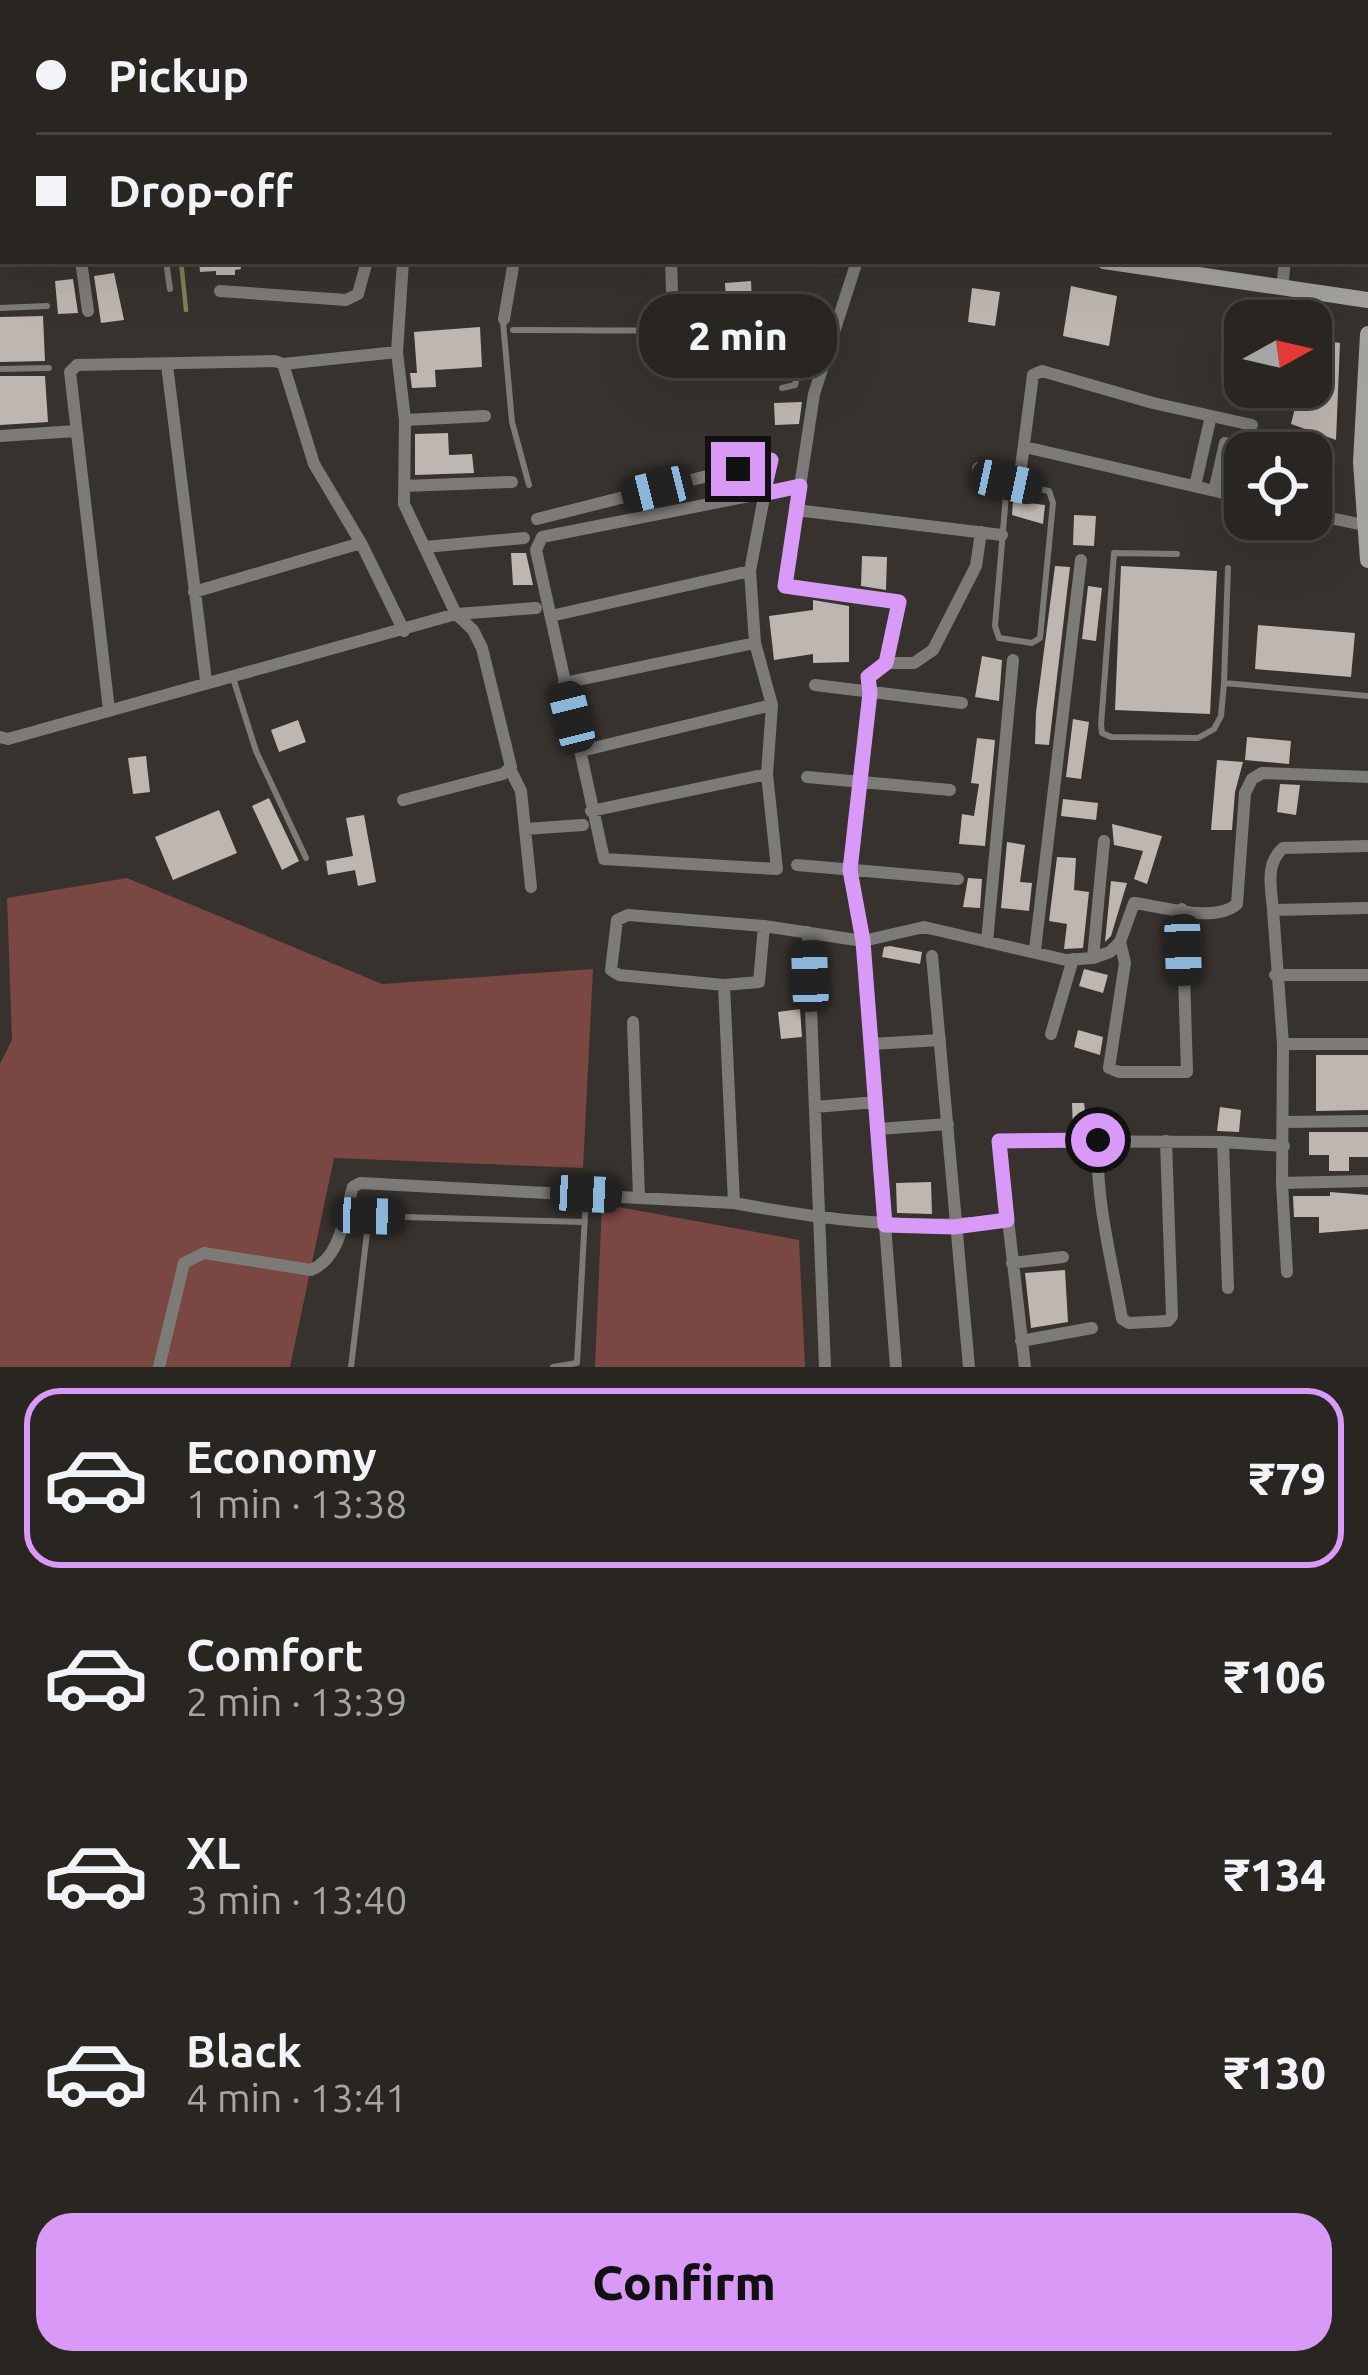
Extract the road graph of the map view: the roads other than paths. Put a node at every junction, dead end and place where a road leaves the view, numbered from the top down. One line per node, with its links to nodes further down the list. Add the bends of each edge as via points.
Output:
1 (81, 264): 17 (street)
2 (166, 264): 11 (lane)
3 (366, 264): 12 (street, via 358,294 346,300)
4 (403, 264): 22 (street)
5 (514, 264): 20 (street)
6 (671, 264): 13 (street)
7 (855, 264): 19 (street)
8 (1124, 264): 10 (main road)
9 (1285, 264): 10 (street)
10 (1282, 288): 14 (main road)
11 (170, 289)
12 (220, 291)
13 (672, 291)
14 (1368, 301)
15 (46, 306): 16 (lane)
16 (0, 308)
17 (88, 311)
18 (814, 321): 19 (lane); 20 (lane, via 819,312 730,327); 27 (lane, via 795,385)
19 (837, 322): 41 (street, via 814,394)
20 (508, 325): 38 (lane, via 512,422)
21 (1368, 334): 48 (main road)
22 (397, 352): 23 (street); 30 (street)
23 (283, 364): 24 (street); 52 (street, via 314,464)
24 (167, 365): 32 (street, via 74,366); 59 (street)
25 (49, 368): 26 (lane)
26 (0, 369)
27 (782, 388)
28 (484, 416): 30 (street)
29 (1211, 416): 31 (street); 34 (street, via 1042,370 1033,375); 39 (street)
30 (405, 420): 40 (street)
31 (1252, 425)
32 (76, 431): 33 (street); 76 (street)
33 (0, 436)
34 (1025, 448): 36 (street, via 1020,475); 39 (street)
35 (1224, 451): 42 (street, via 1216,483)
36 (979, 468)
37 (512, 482): 40 (street)
38 (530, 485)
39 (1195, 485): 43 (street)
40 (404, 486): 53 (street)
41 (800, 486): 44 (street); 45 (street)
42 (1224, 486)
43 (1224, 490)
44 (763, 494): 46 (street, via 771,460); 58 (street); 62 (street, via 542,537 536,550)
45 (796, 510): 49 (street); 66 (street, via 785,586 899,602)
46 (537, 519)
47 (1332, 519): 48 (street)
48 (1366, 526): 56 (main road)
49 (981, 532): 50 (street); 66 (street, via 976,566 933,650 914,664)
50 (1001, 535): 50 (lane, via 1007,482 1049,491 1040,638 1032,644 999,638 995,626)
51 (524, 538): 53 (street)
52 (361, 543): 59 (street); 63 (street)
53 (425, 547): 61 (street)
54 (1177, 554): 70 (lane, via 1114,553 1102,733 1198,738 1221,716)
55 (1081, 560): 104 (street)
56 (1368, 560)
57 (1228, 568): 70 (lane)
58 (750, 571): 62 (street); 64 (street)
59 (194, 592): 68 (street)
60 (536, 608): 61 (street)
61 (456, 614): 63 (street); 79 (street, via 482,648)
62 (551, 616): 69 (street)
63 (404, 631): 67 (street)
64 (754, 643): 69 (street); 75 (street)
65 (1013, 660): 102 (street)
66 (886, 663): 72 (street, via 868,677)
67 (231, 675): 68 (street); 91 (lane)
68 (206, 681): 76 (street)
69 (564, 683): 78 (street)
70 (1224, 683): 73 (lane)
71 (814, 686): 72 (street)
72 (870, 693): 74 (street); 83 (street)
73 (1368, 696)
74 (962, 703)
75 (772, 705): 78 (street); 80 (street)
76 (109, 710): 77 (street)
77 (0, 738)
78 (581, 751): 86 (street)
79 (510, 769): 85 (street); 88 (street)
80 (767, 774): 86 (street); 86 (street, via 777,869 604,859)
81 (807, 777): 83 (street)
82 (1368, 777): 97 (street, via 1262,772 1252,779 1237,904 1211,913)
83 (860, 784): 84 (street); 93 (street)
84 (950, 790)
85 (403, 800)
86 (591, 811)
87 (584, 825): 88 (street)
88 (525, 829): 95 (street)
89 (1104, 842): 106 (street)
90 (1368, 846): 98 (street, via 1283,848 1273,857)
91 (306, 858)
92 (797, 865): 93 (street)
93 (850, 870): 94 (street); 101 (street)
94 (958, 879)
95 (531, 887)
96 (1368, 908): 98 (street)
97 (1182, 909): 103 (street, via 1134,903); 103 (street, via 1187,1072 1109,1068 1125,963)
98 (1273, 910): 108 (street)
99 (764, 926): 100 (street); 110 (street, via 759,982); 110 (street, via 617,920 611,970)
100 (808, 932): 101 (street); 118 (street)
101 (863, 941): 102 (street, via 924,927); 114 (street)
102 (987, 942): 104 (street)
103 (1120, 943): 106 (street)
104 (1035, 950): 107 (street)
105 (932, 956): 113 (street)
106 (1093, 958): 107 (street)
107 (1072, 959): 112 (street)
108 (1275, 974): 109 (street); 115 (street)
109 (1368, 975)
110 (724, 985): 131 (street)
111 (633, 1022): 130 (street)
112 (1051, 1034)
113 (940, 1040): 114 (street); 121 (street)
114 (872, 1043): 117 (street)
115 (1282, 1044): 116 (street); 120 (street)
116 (1368, 1044)
117 (876, 1102): 118 (street); 122 (street)
118 (815, 1107): 132 (street)
119 (1368, 1121): 120 (street)
120 (1283, 1122): 126 (street)
121 (948, 1124): 122 (street); 136 (street)
122 (878, 1129): 135 (street)
123 (1098, 1140): 124 (street); 124 (street, via 1096,1170 1129,1322 1172,1316); 133 (street, via 999,1141)
124 (1166, 1141): 125 (street)
125 (1223, 1142): 126 (street); 140 (street)
126 (1284, 1146): 128 (street)
127 (1368, 1181): 128 (street)
128 (1282, 1183): 139 (street)
129 (586, 1194): 130 (street); 134 (lane); 143 (street, via 360,1183 331,1258 318,1268 204,1253 189,1258)
130 (639, 1197): 131 (street)
131 (734, 1203): 132 (street)
132 (819, 1218): 135 (street); 146 (street)
133 (1007, 1220): 136 (street); 138 (street)
134 (584, 1222): 144 (lane, via 369,1216); 145 (lane, via 577,1363)
135 (885, 1225): 136 (street); 147 (street)
136 (954, 1227): 148 (street)
137 (1063, 1257): 138 (street)
138 (1012, 1263): 142 (street)
139 (1287, 1272)
140 (1228, 1288)
141 (1092, 1328): 142 (street)
142 (1021, 1341): 149 (street)
143 (159, 1367)
144 (351, 1367)
145 (553, 1367)
146 (825, 1367)
147 (896, 1367)
148 (969, 1367)
149 (1025, 1367)

